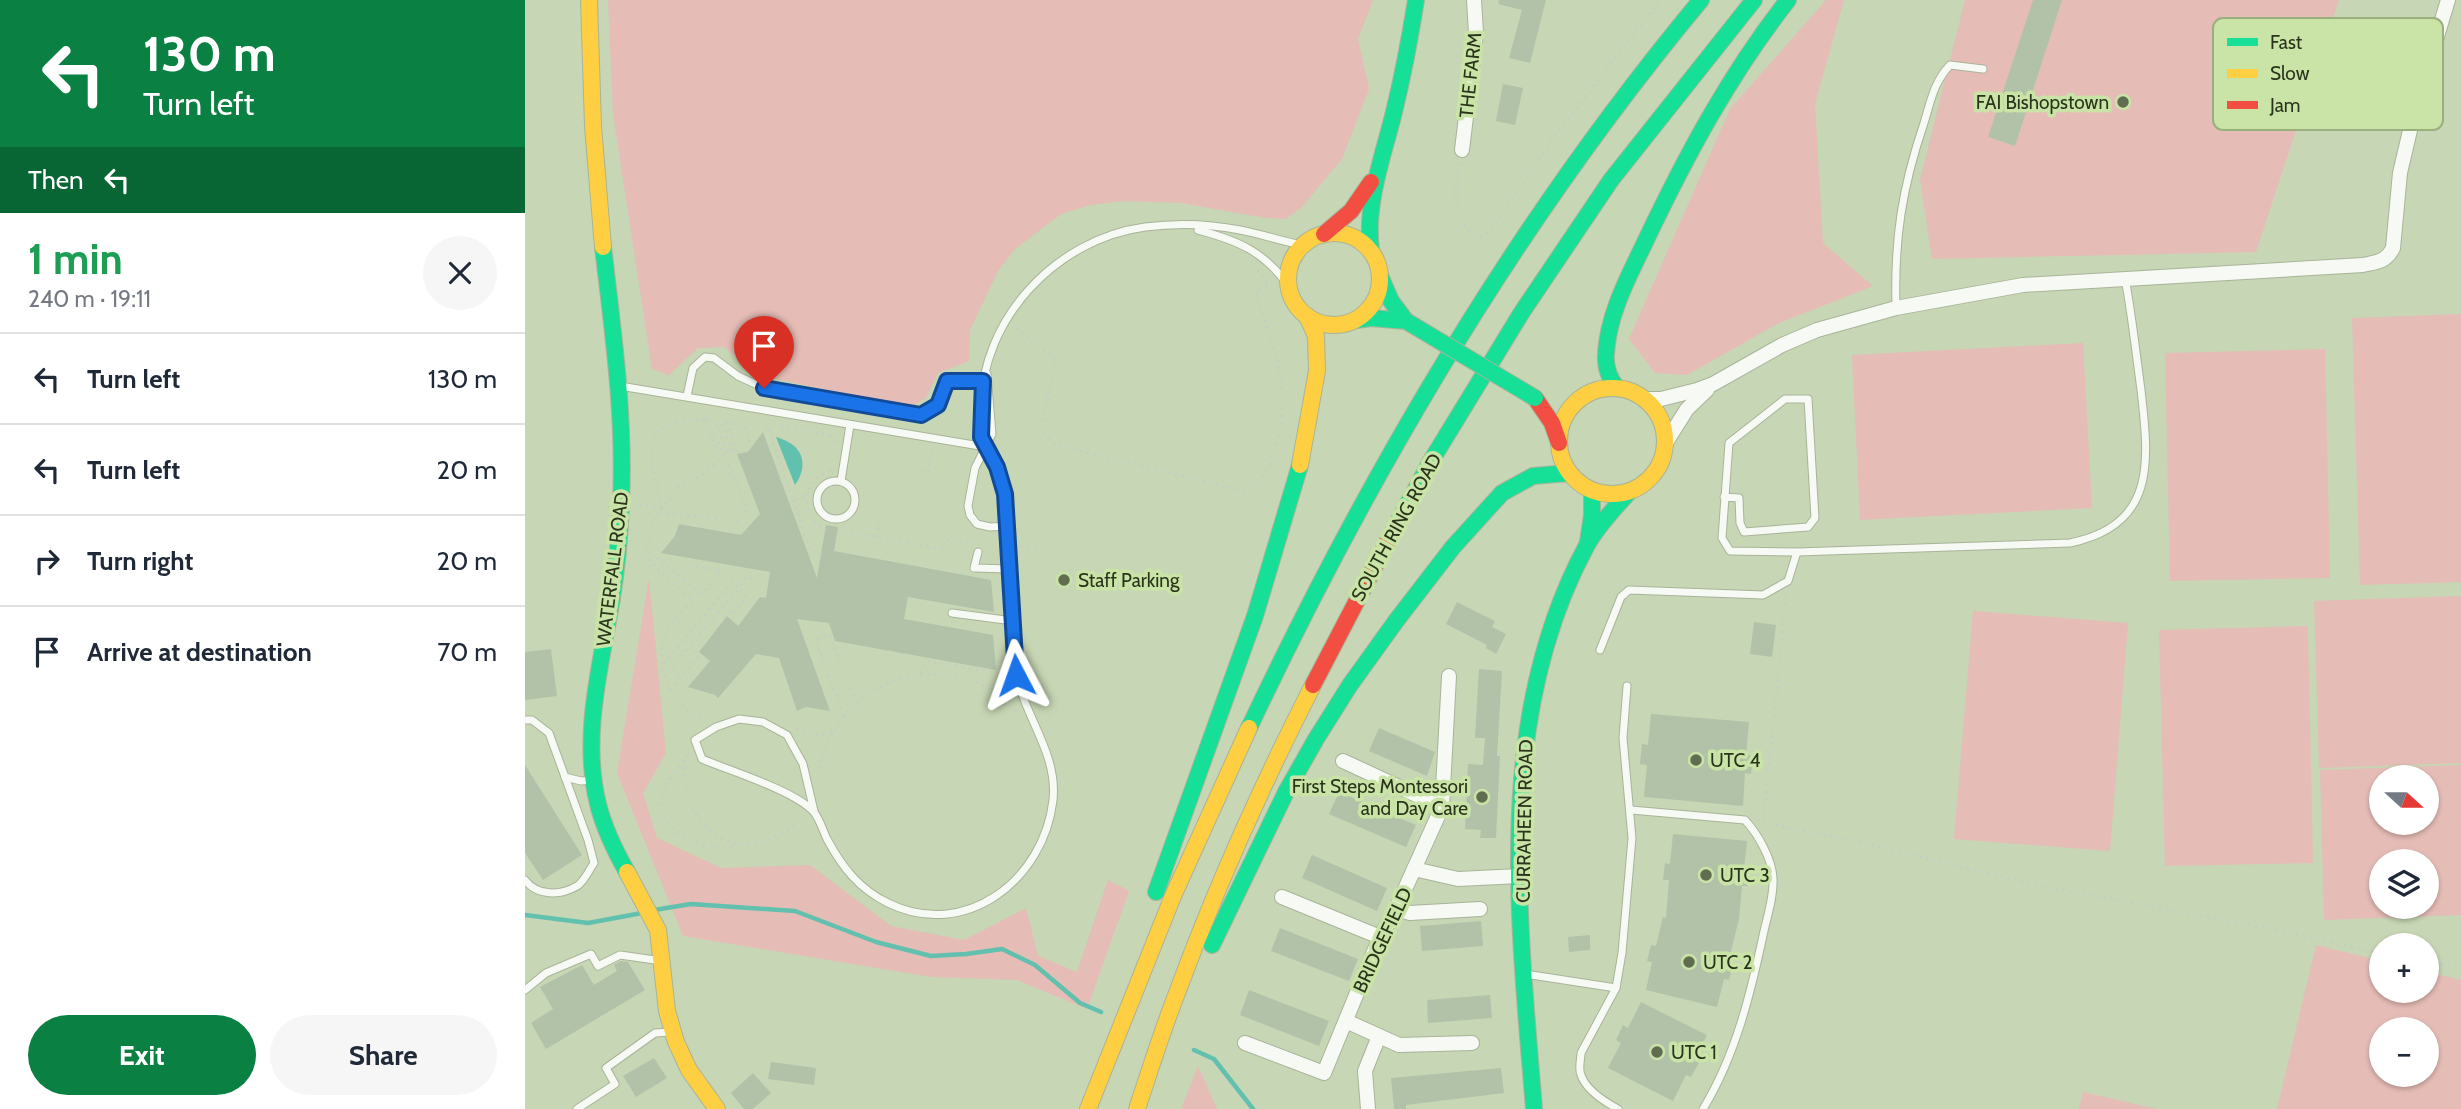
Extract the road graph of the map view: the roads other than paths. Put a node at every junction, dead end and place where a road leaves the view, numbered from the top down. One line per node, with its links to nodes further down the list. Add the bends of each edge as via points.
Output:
1 (589, 0): 27 (main road, WATERFALL ROAD, via 598,200)
2 (1416, 0): 12 (main road)
3 (1474, 0): 11 (street, THE FARM, via 1476,33)
4 (1701, 0): 79 (main road, SOUTH RING ROAD, via 1533,223 1442,364 1353,521 1270,683 1191,854)
5 (1753, 0): 75 (main road, SOUTH RING ROAD, via 1611,180 1508,334 1431,461 1277,756 1175,993)
6 (1788, 0): 28 (main road, via 1738,67 1704,124 1634,267 1608,342 1607,370)
7 (2448, 0): 8 (street)
8 (2443, 18)
9 (1983, 69): 20 (lane, via 1950,65 1939,77 1909,168 1899,217)
10 (2410, 130): 18 (street, via 2400,173 2395,237 2382,262)
11 (1462, 150)
12 (1379, 168): 14 (main road, via 1353,212); 16 (main road, via 1369,233)
13 (1180, 225): 15 (lane, via 1239,230); 19 (lane, via 1232,239 1274,267); 24 (lane, via 1110,236 1055,266 1031,287 1005,321)
14 (1323, 234): 15 (main road); 16 (main road, via 1349,235)
15 (1302, 245): 19 (main road, via 1289,271)
16 (1371, 250): 17 (main road)
17 (1381, 278): 22 (main road, via 1374,303); 23 (main road)
18 (2125, 278): 20 (street, via 2023,285); 45 (lane, via 2142,399 2145,466 2136,499 2115,526 2099,536 2070,543)
19 (1289, 286): 21 (main road)
20 (1896, 308): 26 (street, via 1817,330)
21 (1307, 316): 22 (main road, via 1331,325); 78 (main road, via 1316,336 1317,371 1310,422 1285,522)
22 (1356, 320): 23 (main road)
23 (1406, 321): 30 (main road, bridge)
24 (987, 365): 25 (lane); 36 (lane, via 992,435)
25 (983, 381): 29 (lane, via 947,381 938,405 921,415 764,388 705,357 692,368); 36 (lane, via 981,437)
26 (1713, 384): 32 (street, via 1680,395); 35 (street, via 1687,410)
27 (619, 386): 29 (lane); 55 (main road, WATERFALL ROAD, via 622,494 597,687)
28 (1617, 388): 31 (main road, via 1604,388); 32 (main road)
29 (687, 396): 33 (lane)
30 (1535, 398): 31 (main road, via 1552,402); 34 (main road)
31 (1580, 399): 34 (main road, via 1565,419)
32 (1644, 399): 35 (main road, via 1664,427)
33 (850, 425): 36 (lane); 38 (lane)
34 (1559, 443): 37 (main road)
35 (1665, 444): 40 (main road, CURRAHEEN ROAD, via 1658,468)
36 (985, 447): 42 (lane, via 1003,483); 42 (lane, via 975,468 970,515 977,524)
37 (1569, 473): 39 (main road); 75 (main road, via 1533,476 1503,493 1453,547 1350,685 1286,792)
38 (841, 481): 38 (lane, via 851,489 855,501 845,517 832,518 818,507 818,495 824,485)
39 (1592, 491): 40 (main road); 43 (main road, CURRAHEEN ROAD)
40 (1630, 491): 43 (main road, CURRAHEEN ROAD)
41 (1724, 497): 41 (lane, via 1739,498 1744,533 1808,527 1815,518 1808,399 1785,399 1729,443); 45 (lane, via 1722,538 1730,551)
42 (1008, 526): 46 (lane)
43 (1588, 543): 60 (main road, CURRAHEEN ROAD, via 1562,595 1532,696 1521,773)
44 (979, 549): 46 (lane, via 974,568)
45 (1797, 552): 49 (lane, via 1788,581 1763,595 1629,590 1621,597)
46 (1010, 569): 48 (lane)
47 (953, 613): 48 (lane)
48 (1013, 621): 58 (lane, via 1016,675 1045,747 1053,800 1032,861 1007,889 971,909 935,915 885,901 853,879)
49 (1600, 650)
50 (1449, 676): 56 (street)
51 (1627, 686): 57 (lane, via 1623,738)
52 (525, 720): 54 (lane, via 549,733)
53 (1343, 761): 56 (street)
54 (565, 777): 55 (lane); 61 (lane, via 594,863 579,886 554,894 531,888)
55 (594, 780): 66 (main road, WATERFALL ROAD, via 601,818 654,921)
56 (1441, 807): 59 (street, BRIDGEFIELD)
57 (1631, 810): 68 (lane); 83 (lane, via 1745,820 1772,870 1768,914 1741,1020 1717,1086)
58 (814, 811): 58 (lane, via 803,764 787,735 763,722 739,719 695,740 702,760 779,790)
59 (1414, 869): 60 (street, via 1458,879); 63 (street, BRIDGEFIELD)
60 (1520, 876): 67 (main road, CURRAHEEN ROAD)
61 (525, 880)
62 (1282, 897): 65 (street)
63 (1396, 909): 64 (street, via 1410,913); 65 (street, BRIDGEFIELD)
64 (1480, 909)
65 (1380, 937): 70 (street, BRIDGEFIELD)
66 (663, 961): 69 (lane, via 620,955 598,966 591,954 546,973); 71 (main road, WATERFALL ROAD)
67 (1524, 973): 68 (lane); 81 (main road, CURRAHEEN ROAD)
68 (1616, 988): 82 (lane, via 1581,1053 1580,1065 1581,1076 1593,1092)
69 (525, 990)
70 (1346, 1021): 72 (street); 73 (street, BRIDGEFIELD, via 1324,1073)
71 (672, 1032): 76 (lane, via 655,1033 606,1068 615,1084); 77 (main road, WATERFALL ROAD, via 682,1060)
72 (1379, 1036): 74 (street, via 1399,1045); 80 (street, via 1366,1071)
73 (1245, 1043)
74 (1472, 1043)
75 (1138, 1104)
76 (577, 1109)
77 (717, 1109)
78 (1081, 1109)
79 (1088, 1109)
80 (1368, 1109)
81 (1534, 1109)
82 (1618, 1109)
83 (1703, 1109)

